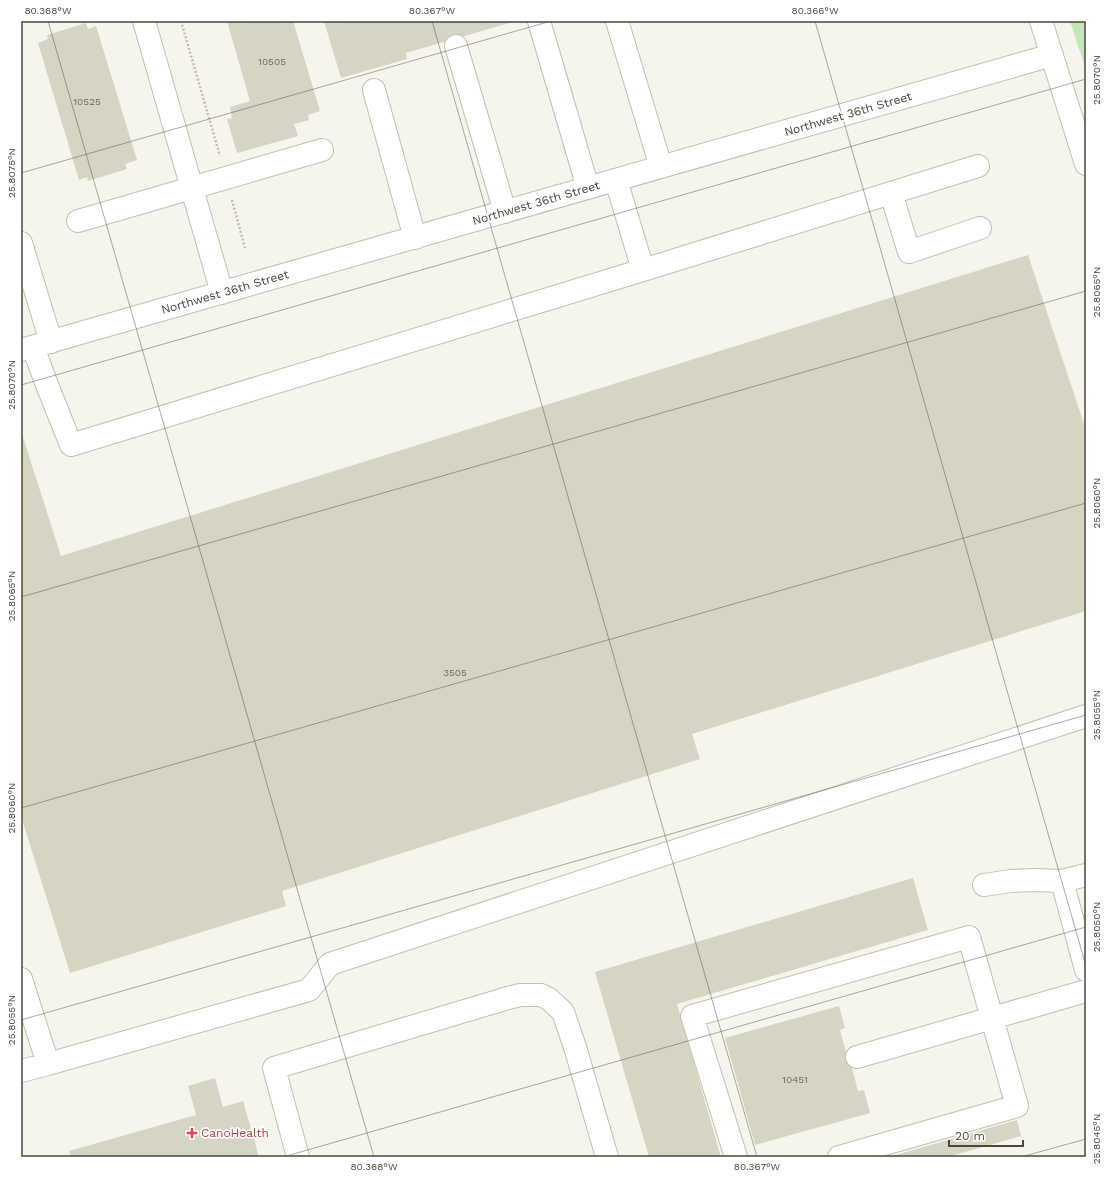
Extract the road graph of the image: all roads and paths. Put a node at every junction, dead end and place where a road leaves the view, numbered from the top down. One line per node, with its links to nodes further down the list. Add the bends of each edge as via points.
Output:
1 (144, 21): 15 (street)
2 (181, 21): 10 (path)
3 (539, 21): 16 (street)
4 (617, 21): 13 (street)
5 (1041, 21): 7 (street)
6 (456, 46): 19 (street)
7 (1052, 56): 11 (street); 13 (street, Northwest 36th Street)
8 (374, 90): 22 (street)
9 (322, 150): 15 (street)
10 (221, 158)
11 (1086, 164)
12 (978, 166): 17 (street)
13 (661, 167): 14 (street, Northwest 36th Street)
14 (616, 180): 16 (street, Northwest 36th Street); 25 (street)
15 (191, 188): 20 (street); 26 (street)
16 (588, 188): 19 (street, Northwest 36th Street)
17 (891, 193): 21 (street, via 909,252); 25 (street)
18 (232, 197): 24 (path)
19 (505, 212): 22 (street, Northwest 36th Street)
20 (78, 221)
21 (980, 228)
22 (415, 238): 26 (street, Northwest 36th Street)
23 (21, 243): 27 (street)
24 (245, 248)
25 (643, 270): 27 (street, via 71,445 47,385)
26 (222, 293): 27 (street, Northwest 36th Street)
27 (35, 346)
28 (1086, 716): 37 (street, via 330,964 309,990)
29 (1086, 875): 30 (street)
30 (1062, 880): 31 (street, via 1012,881); 32 (street)
31 (984, 885)
32 (1086, 970)
33 (21, 979): 37 (street)
34 (1086, 991): 35 (street)
35 (991, 1018): 36 (street); 41 (street, via 969,937 692,1016); 42 (street, via 1017,1106)
36 (857, 1057)
37 (48, 1064): 38 (street)
38 (21, 1071)
39 (298, 1157): 40 (street, via 274,1068 520,995 541,995 564,1012)
40 (607, 1157)
41 (736, 1157)
42 (839, 1157)

